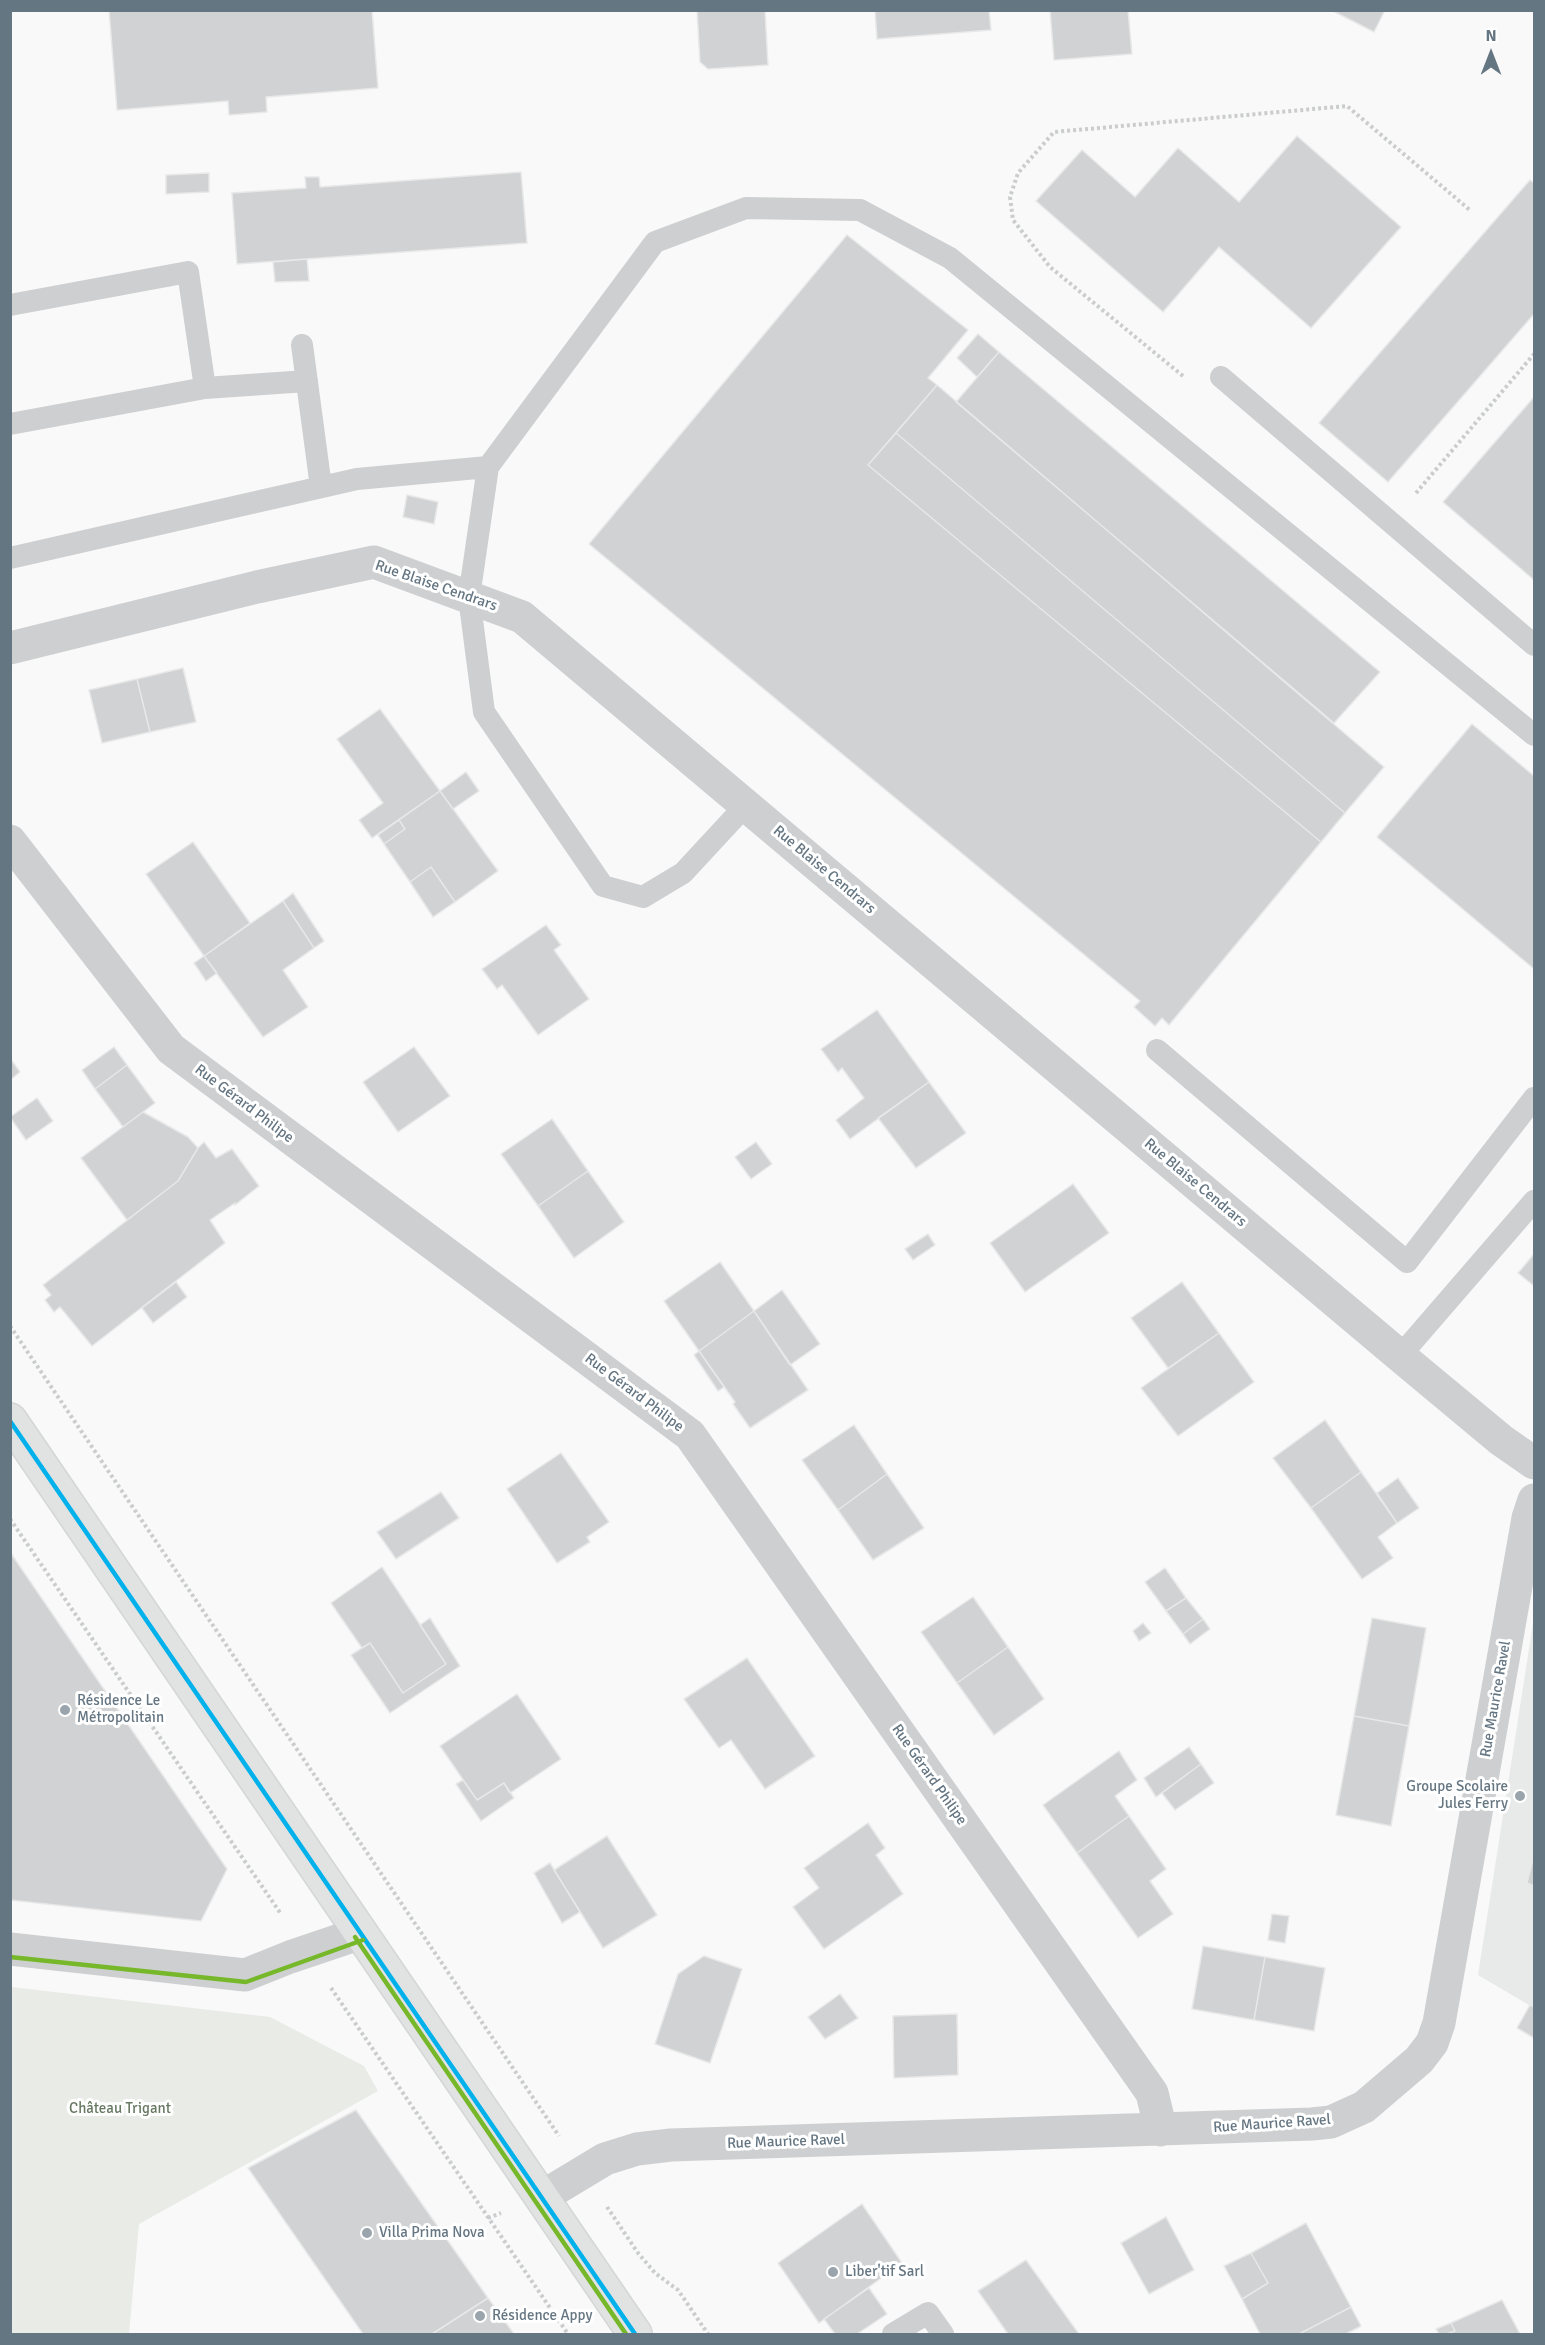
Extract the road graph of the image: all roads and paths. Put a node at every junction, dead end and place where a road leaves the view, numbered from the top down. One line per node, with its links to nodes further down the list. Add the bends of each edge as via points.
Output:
1 (1471, 211): 6 (path, via 1347,106 1054,132 1018,173 1010,196 1013,220 1050,267)
2 (10, 305): 8 (lane, via 188,272)
3 (302, 345): 7 (lane)
4 (1534, 354): 12 (path)
5 (1221, 377): 12 (lane)
6 (1187, 380)
7 (307, 381): 8 (lane); 11 (lane)
8 (205, 388): 9 (lane)
9 (10, 424)
10 (488, 467): 11 (lane, via 357,479); 14 (lane); 17 (lane, via 655,242 746,208 860,210 950,258)
11 (321, 487): 13 (lane)
12 (1391, 522): 15 (lane)
13 (10, 558)
14 (469, 597): 16 (street, Rue Blaise Cendrars, via 374,562); 18 (street, Rue Blaise Cendrars, via 522,617); 18 (lane, via 484,712 603,886 643,897 683,873)
15 (1534, 645)
16 (10, 648)
17 (1534, 735)
18 (746, 805): 24 (street, Rue Blaise Cendrars)
19 (10, 841): 30 (street, Rue Gérard Philipe, via 171,1049 690,1435 1152,2093)
20 (1157, 1050): 21 (lane, via 1407,1262)
21 (1534, 1098)
22 (1534, 1201): 24 (lane)
23 (10, 1326): 31 (path)
24 (1400, 1356): 26 (street, Rue Blaise Cendrars)
25 (10, 1420): 28 (main road)
26 (1534, 1463)
27 (1534, 1500): 30 (street, Rue Maurice Ravel, via 1440,2024 1432,2043 1419,2060 1364,2107 1331,2122)
28 (361, 1933): 29 (street, via 245,1975); 32 (main road)
29 (10, 1949)
30 (1161, 2130): 31 (street, Rue Maurice Ravel, via 670,2145 637,2149)
31 (583, 2171): 32 (street, Rue Maurice Ravel); 34 (path, via 638,2253 655,2274 678,2290)
32 (542, 2197): 33 (main road)
33 (635, 2334)
34 (708, 2334)
35 (893, 2334): 36 (lane, via 928,2313)
36 (943, 2334)

